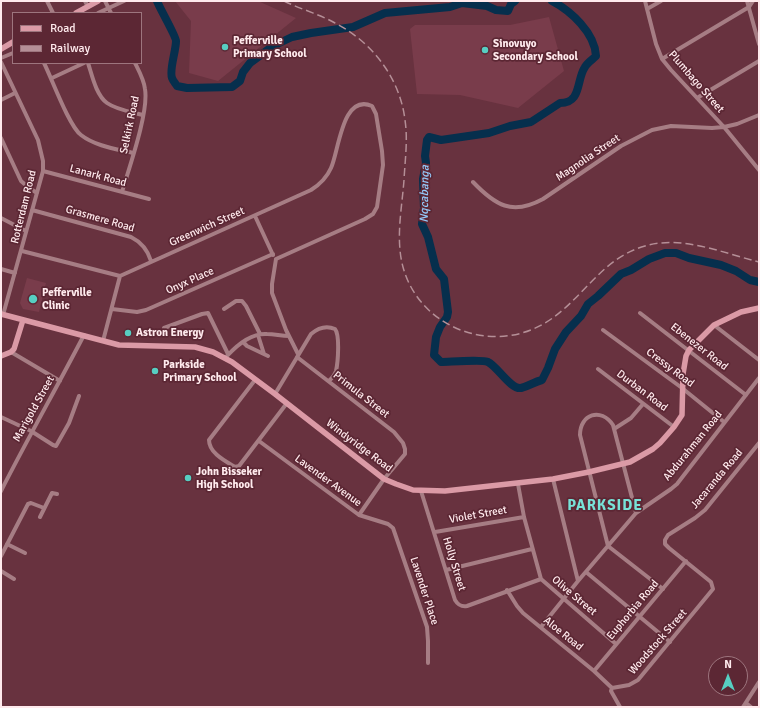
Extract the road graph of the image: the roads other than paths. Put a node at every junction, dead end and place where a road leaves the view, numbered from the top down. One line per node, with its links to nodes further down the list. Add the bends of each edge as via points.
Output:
1 (47, 1): 14 (street)
2 (85, 1): 10 (street)
3 (98, 1): 10 (street)
4 (105, 1): 12 (street)
5 (124, 1): 12 (street)
6 (644, 1): 13 (street, Plumbago Street)
7 (661, 1): 13 (street)
8 (747, 1): 11 (street)
9 (754, 1): 11 (street)
10 (88, 7): 15 (street)
11 (749, 7): 19 (street); 23 (street)
12 (108, 8): 16 (street); 17 (street)
13 (647, 9): 23 (street, Plumbago Street)
14 (52, 12)
15 (78, 12)
16 (100, 12)
17 (110, 12)
18 (12, 43): 20 (street)
19 (759, 44)
20 (1, 49)
21 (12, 52): 22 (street)
22 (1, 58)
23 (662, 59): 32 (street, Plumbago Street)
24 (759, 61): 32 (street)
25 (1, 62): 31 (street, Rotterdam Road)
26 (45, 64): 30 (street)
27 (82, 64): 30 (street)
28 (88, 64): 34 (street, via 103,99 113,106)
29 (135, 64): 34 (street, Selkirk Road, via 146,89)
30 (52, 78): 38 (street, via 77,132 87,140)
31 (16, 93): 33 (street); 40 (street, Rotterdam Road, via 38,140)
32 (697, 98): 36 (street, Plumbago Street)
33 (1, 100)
34 (143, 115): 38 (street, Selkirk Road)
35 (759, 115): 36 (street, Magnolia Street)
36 (724, 127): 39 (street, Plumbago Street); 41 (street, Magnolia Street, via 671,126 652,130 621,146 536,203 522,207 509,207 495,202)
37 (1, 138): 43 (street, via 21,181)
38 (133, 153): 42 (street, Selkirk Road)
39 (759, 170)
40 (43, 171): 42 (street, Lanark Road); 43 (street, Rotterdam Road)
41 (473, 182)
42 (122, 192): 44 (street, Lanark Road)
43 (37, 193): 45 (street, Rotterdam Road)
44 (149, 199)
45 (32, 210): 48 (street, Rotterdam Road); 52 (street, Grasmere Road, via 131,236 146,250)
46 (255, 216): 50 (street); 51 (street, Greenwich Street, via 302,195 322,181 331,169 344,121 351,111 360,104 369,104 374,109 383,157 375,210 370,217); 52 (street, Greenwich Street)
47 (1, 218): 48 (street)
48 (26, 231): 49 (street, Rotterdam Road)
49 (22, 251): 54 (street, Rotterdam Road); 55 (street)
50 (273, 254): 51 (street); 57 (street, Onyx Place, via 146,310 137,312)
51 (276, 259): 67 (street, via 272,289)
52 (151, 262): 55 (street, Greenwich Street)
53 (1, 269): 54 (street)
54 (15, 273): 59 (street, Rotterdam Road)
55 (120, 276): 57 (street)
56 (759, 308): 62 (street, Windyridge Road, via 741,312)
57 (112, 309): 68 (street)
58 (224, 309): 66 (street, via 236,301 242,301)
59 (2, 314): 61 (street, Windyridge Road)
60 (640, 314): 70 (street, Ebenezer Road)
61 (23, 320): 65 (street, Windyridge Road); 71 (street)
62 (714, 325): 70 (street, Windyridge Road); 75 (street)
63 (164, 328): 73 (street, via 208,313)
64 (603, 330): 81 (street, Cressy Road)
65 (84, 335): 68 (street, Windyridge Road); 80 (street, Marigold Street)
66 (259, 335): 67 (street); 69 (street); 69 (street, via 266,355)
67 (289, 336): 74 (street)
68 (103, 341): 73 (street, Windyridge Road, via 127,346 195,347)
69 (243, 342): 73 (street)
70 (689, 350): 81 (street, Windyridge Road, via 683,370); 83 (street, Ebenezer Road)
71 (11, 352): 72 (street); 80 (street)
72 (1, 356)
73 (227, 356): 78 (street, Windyridge Road)
74 (298, 356): 79 (street, Primula Street); 79 (street, via 306,339 314,331 326,327 335,329 338,334 336,371); 82 (street)
75 (759, 360)
76 (598, 369): 86 (street, Durban Road)
77 (759, 378): 83 (street, Abdurahman Road)
78 (255, 380): 82 (street, Windyridge Road); 92 (street, via 209,440 213,451 235,467 239,466)
79 (329, 381): 96 (street, Primula Street, via 394,432 403,443 405,454)
80 (60, 382): 91 (street, Marigold Street)
81 (682, 388): 88 (street, Cressy Road); 89 (street, Windyridge Road, via 682,415)
82 (275, 394): 85 (street, Windyridge Road)
83 (746, 395): 88 (street, Abdurahman Road)
84 (79, 396): 91 (street, via 69,423 56,446)
85 (287, 403): 92 (street); 96 (street, Windyridge Road)
86 (643, 404): 89 (street, Durban Road); 90 (street, via 631,418)
87 (1, 417): 91 (street)
88 (724, 422): 103 (street, Abdurahman Road, via 676,484)
89 (674, 427): 94 (street, Windyridge Road, via 653,449)
90 (614, 429): 94 (street); 95 (street, via 610,421 600,415 589,417 583,423 580,435)
91 (31, 431): 99 (street, Marigold Street)
92 (259, 441): 104 (street, Lavender Avenue)
93 (759, 442): 114 (street, Jacaranda Road, via 705,510 672,531 666,538 669,548)
94 (623, 464): 95 (street, Windyridge Road); 103 (street)
95 (589, 472): 97 (street, Windyridge Road); 110 (street)
96 (384, 478): 100 (street, Windyridge Road); 104 (street)
97 (553, 479): 98 (street, Windyridge Road); 120 (street)
98 (518, 484): 100 (street, Windyridge Road); 106 (street, Olive Street)
99 (1, 491)
100 (421, 491): 108 (street, Holly Street)
101 (57, 494): 102 (street, via 52,493)
102 (44, 508): 105 (street); 109 (street, via 28,504)
103 (636, 513): 110 (street, Abdurahman Road)
104 (359, 515): 107 (street, Lavender Avenue)
105 (40, 517)
106 (524, 517): 108 (street, Violet Street); 111 (street, Olive Street)
107 (391, 526): 128 (street, Lavender Place, via 427,627)
108 (435, 532): 115 (street, Holly Street)
109 (7, 544): 112 (street); 113 (street)
110 (608, 546): 117 (street, Abdurahman Road); 121 (street)
111 (532, 549): 115 (street); 119 (street, Olive Street)
112 (25, 553)
113 (1, 556)
114 (686, 562): 121 (street, Euphorbia Road); 126 (street, Woodstock Street, via 711,582 713,589)
115 (446, 570): 122 (street, Holly Street, via 455,600 460,606 467,606)
116 (1, 571): 118 (street)
117 (586, 572): 120 (street, Abdurahman Road); 124 (street)
118 (14, 579)
119 (541, 579): 122 (street, Holly Street); 123 (street, Olive Street)
120 (578, 580): 123 (street, Abdurahman Road)
121 (662, 589): 124 (street, Euphorbia Road)
122 (508, 590): 125 (street, Aloe Road, via 517,606)
123 (563, 599): 125 (street, Abdurahman Road); 127 (street, Olive Street)
124 (639, 616): 126 (street); 127 (street, Euphorbia Road)
125 (541, 627): 129 (street, Aloe Road)
126 (670, 642): 131 (street, Woodstock Street, via 638,680)
127 (616, 644): 129 (street, Euphorbia Road)
128 (428, 663)
129 (594, 671): 131 (street, Aloe Road)
130 (759, 682): 132 (street)
131 (612, 689): 133 (street, Aloe Road)
132 (744, 705): 134 (street)
133 (620, 707)
134 (751, 707)

